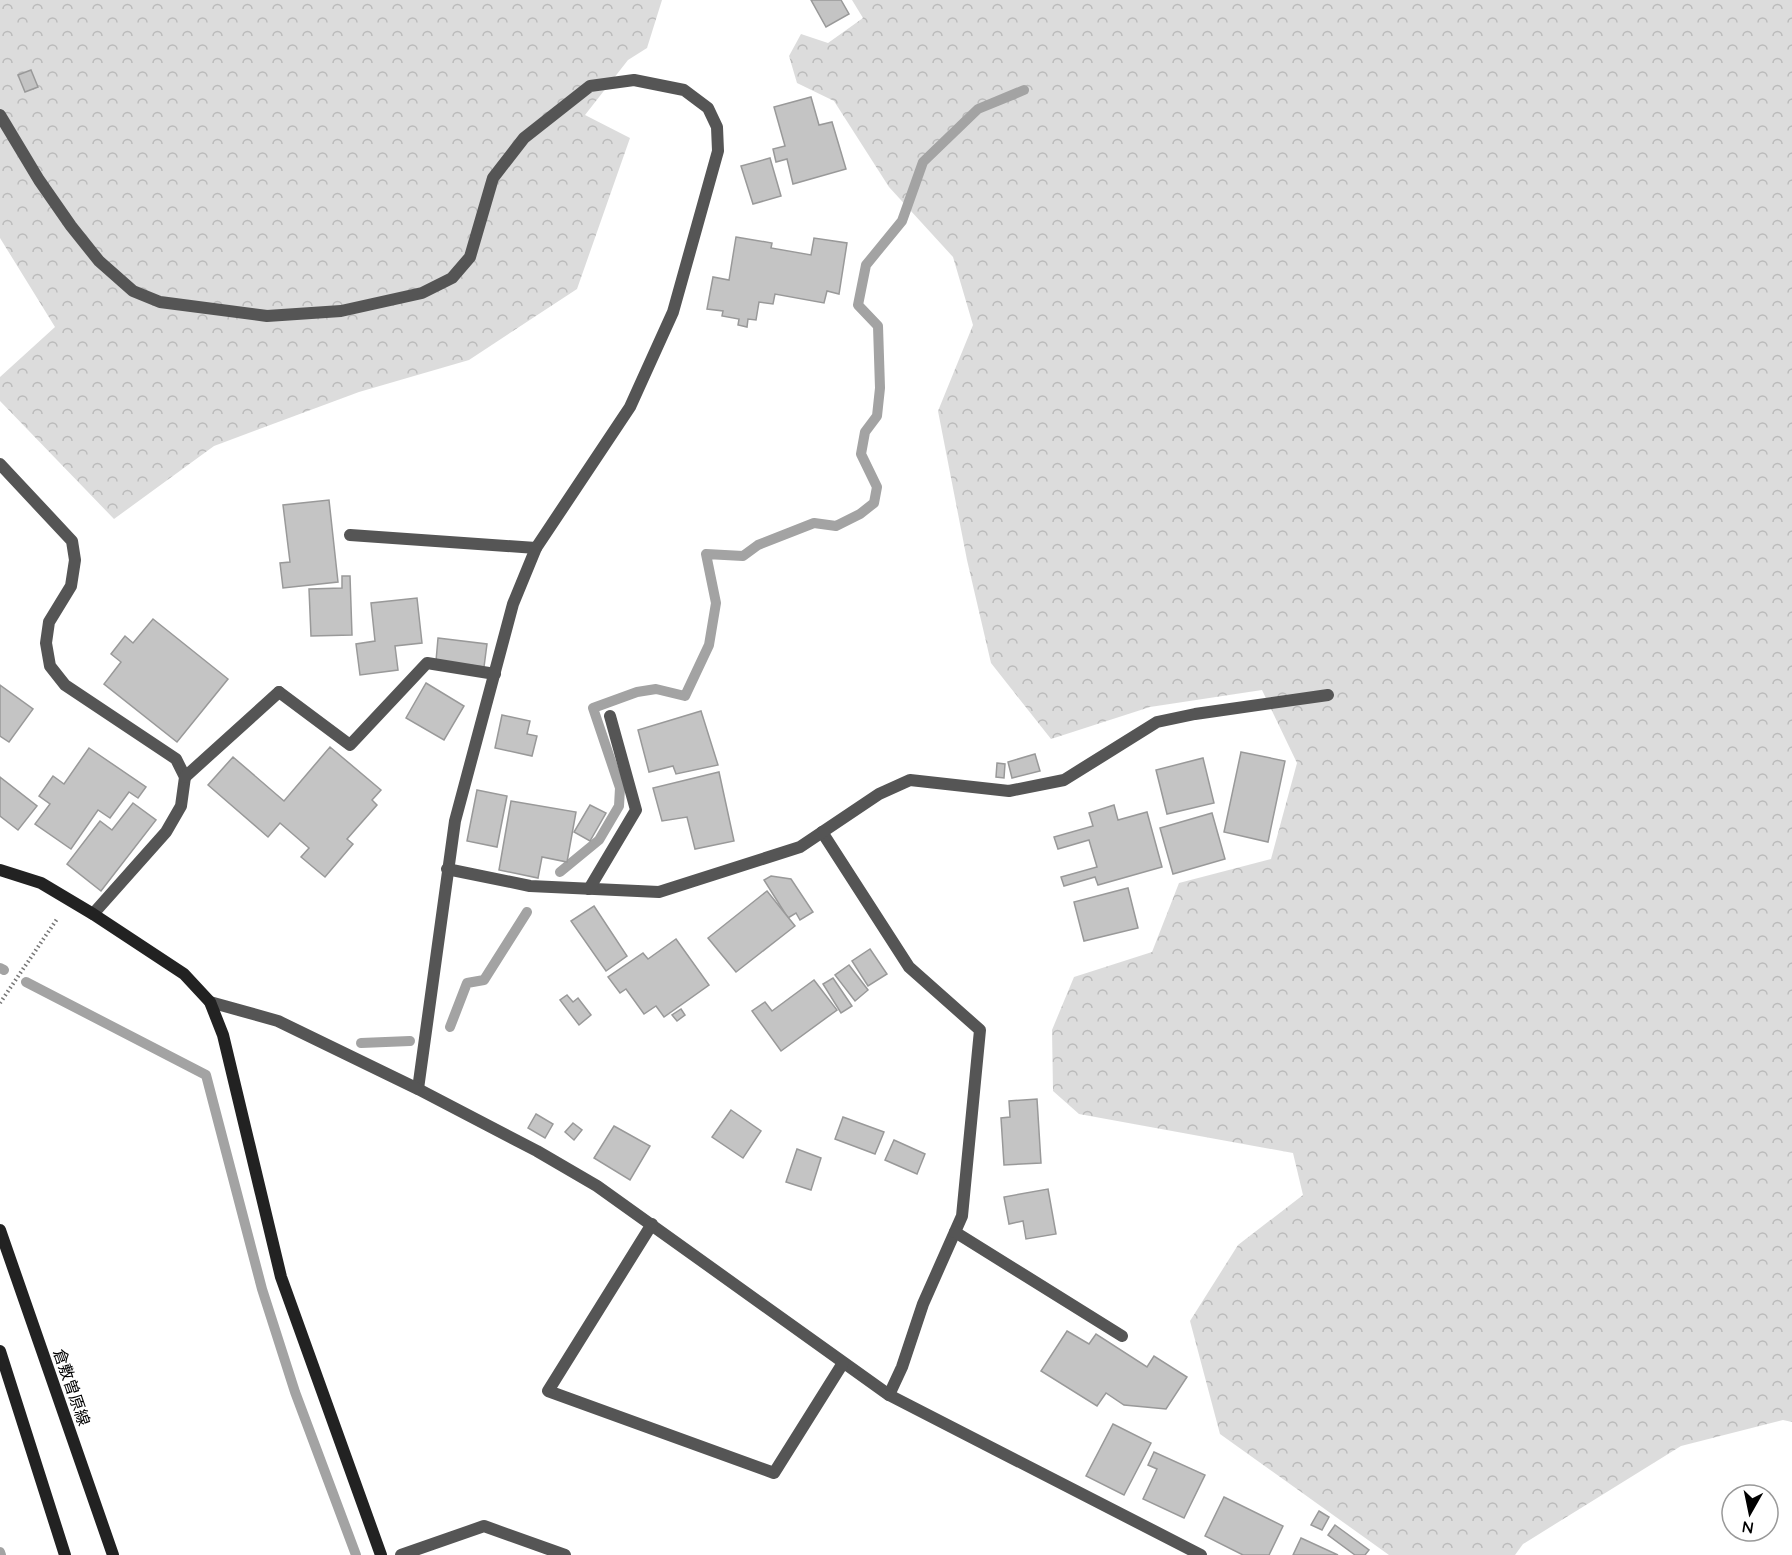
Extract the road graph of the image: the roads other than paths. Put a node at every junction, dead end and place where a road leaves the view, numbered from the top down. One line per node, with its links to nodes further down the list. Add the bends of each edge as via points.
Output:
1 (0, 115): 4 (street, via 71,226 99,261 134,291 160,302 267,316 341,311 422,293 452,278 470,258 493,178 524,138 590,86 634,80 684,90 708,108 717,127 718,151 673,312 630,407)
2 (0, 464): 8 (street, via 72,541 75,560 71,586 49,622 46,643 50,666 65,685 176,759)
3 (350, 535): 4 (street)
4 (536, 548): 5 (street, via 513,604)
5 (495, 674): 8 (street, via 427,663 350,745 279,692); 10 (street, via 455,821)
6 (1328, 695): 9 (street, via 1156,722 1064,780 1009,791 910,780 879,794)
7 (610, 716): 12 (street, via 636,810)
8 (185, 777): 13 (street, via 181,806 166,832)
9 (822, 832): 12 (street, via 800,848 659,892); 18 (street, via 909,967 980,1030 962,1216)
10 (447, 869): 12 (street, via 530,886); 15 (street)
11 (0, 870): 13 (street, via 41,883)
12 (589, 889)
13 (93, 914): 14 (street, via 184,974)
14 (210, 1002): 15 (street, via 278,1021); 25 (street, via 223,1035 281,1277)
15 (418, 1089): 16 (street, via 547,1157)
16 (652, 1224): 21 (street); 21 (street, via 548,1391 774,1473)
17 (0, 1230): 24 (street, 倉敷曽原線)
18 (955, 1232): 19 (street); 22 (street)
19 (1122, 1336)
20 (0, 1352): 23 (street)
21 (843, 1363): 22 (street)
22 (889, 1395): 28 (street)
23 (65, 1555)
24 (113, 1555)
25 (381, 1555)
26 (401, 1555): 27 (street, via 484,1526)
27 (565, 1555)
28 (1202, 1555)

